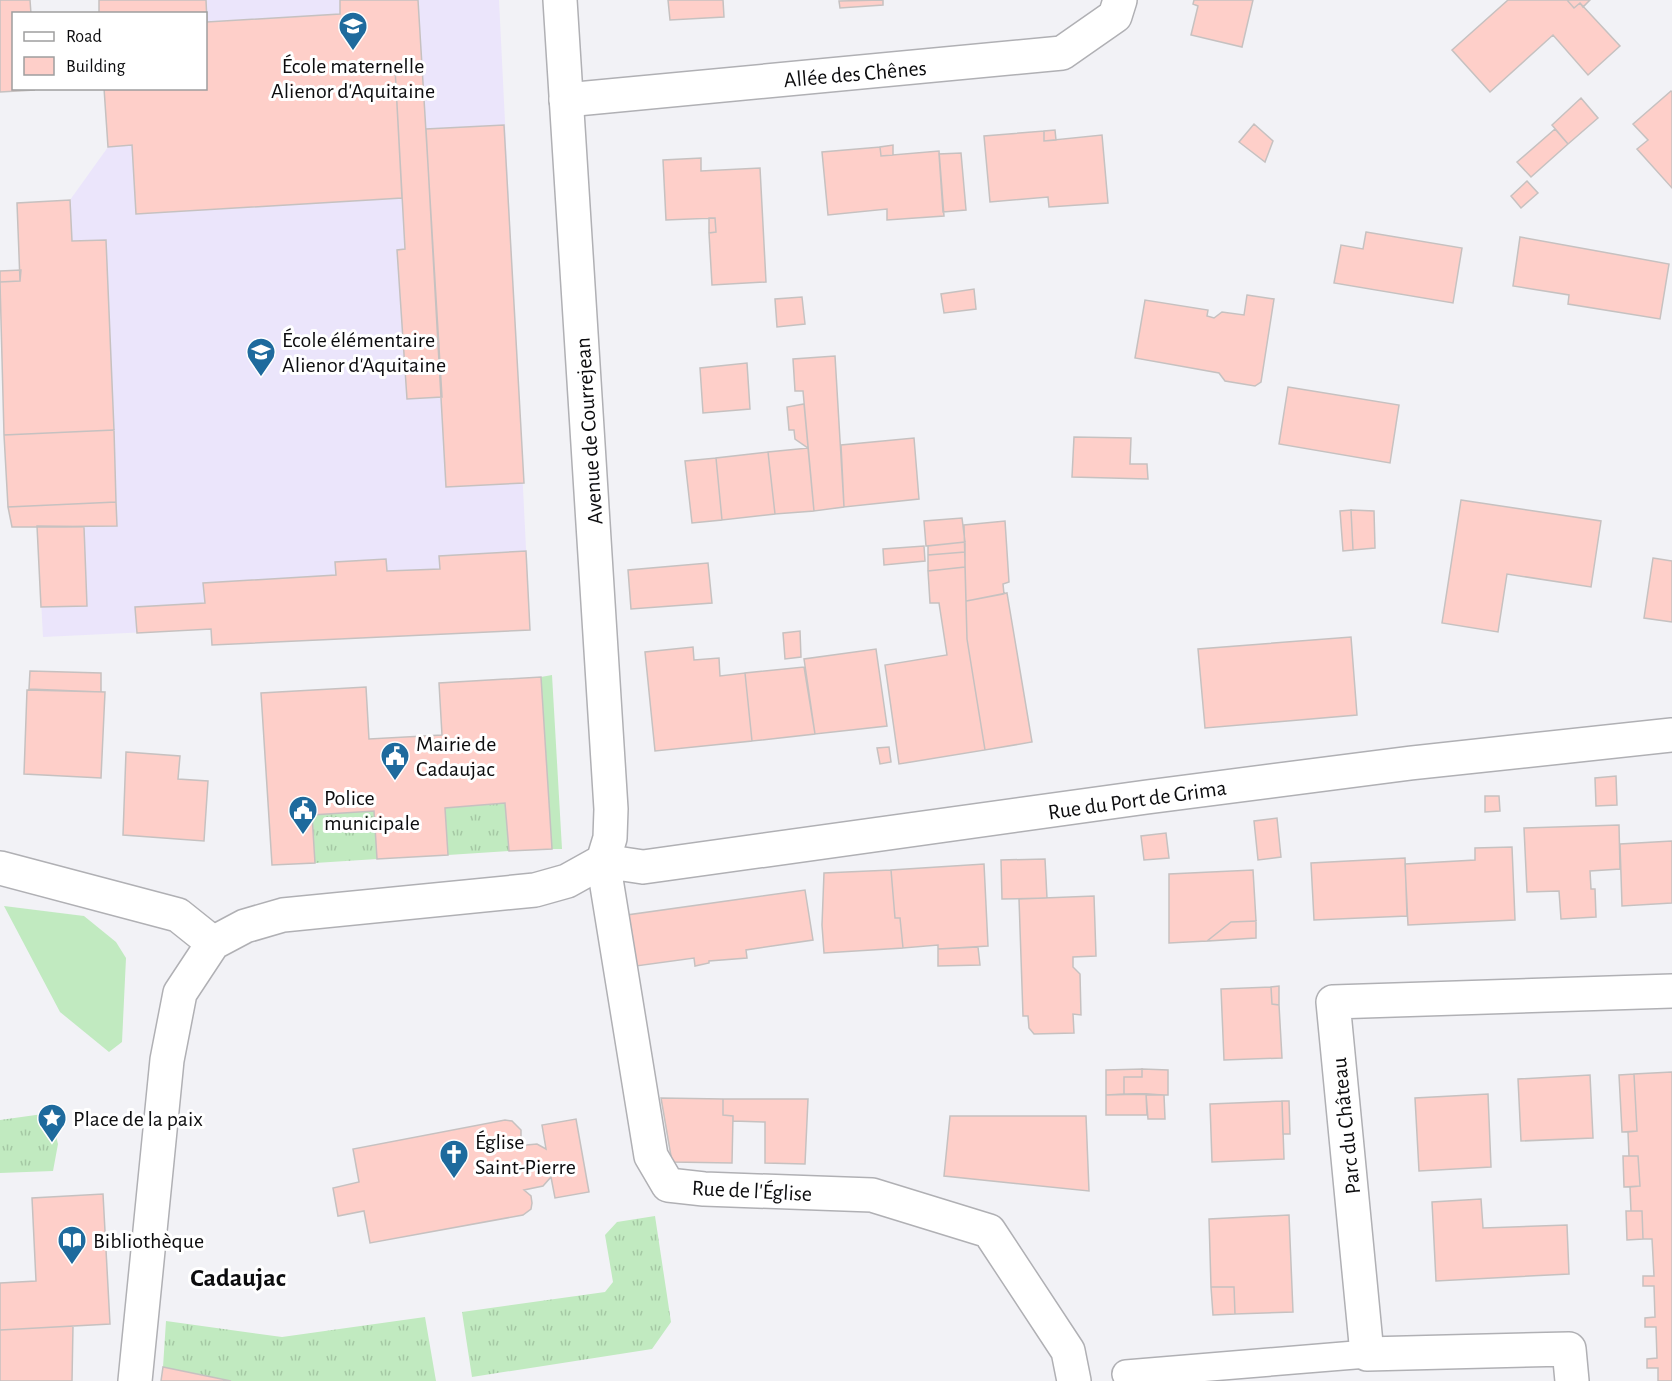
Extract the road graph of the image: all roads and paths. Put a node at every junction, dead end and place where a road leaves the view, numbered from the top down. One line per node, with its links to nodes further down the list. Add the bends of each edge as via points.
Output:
1 (560, 0): 3 (street, Avenue de Courrejean)
2 (1120, 0): 3 (street, Allée des Chênes, via 1115,16 1062,53)
3 (566, 100): 5 (street, Avenue de Courrejean, via 611,809 610,838)
4 (1672, 735): 5 (street, Rue du Port de Grima, via 1411,763 643,867)
5 (603, 861): 7 (street, via 567,881 534,890 284,915 245,926); 12 (street, Rue de l'Église, via 651,1156 668,1185 872,1195 988,1231 1068,1351)
6 (0, 868): 7 (street, via 177,915)
7 (213, 943): 11 (street, via 180,993 167,1060)
8 (1672, 991): 9 (street, Parc du Château, via 1333,1002)
9 (1367, 1354): 10 (lane); 13 (street, via 1569,1349)
10 (1126, 1374)
11 (135, 1381)
12 (1074, 1381)
13 (1572, 1381)

